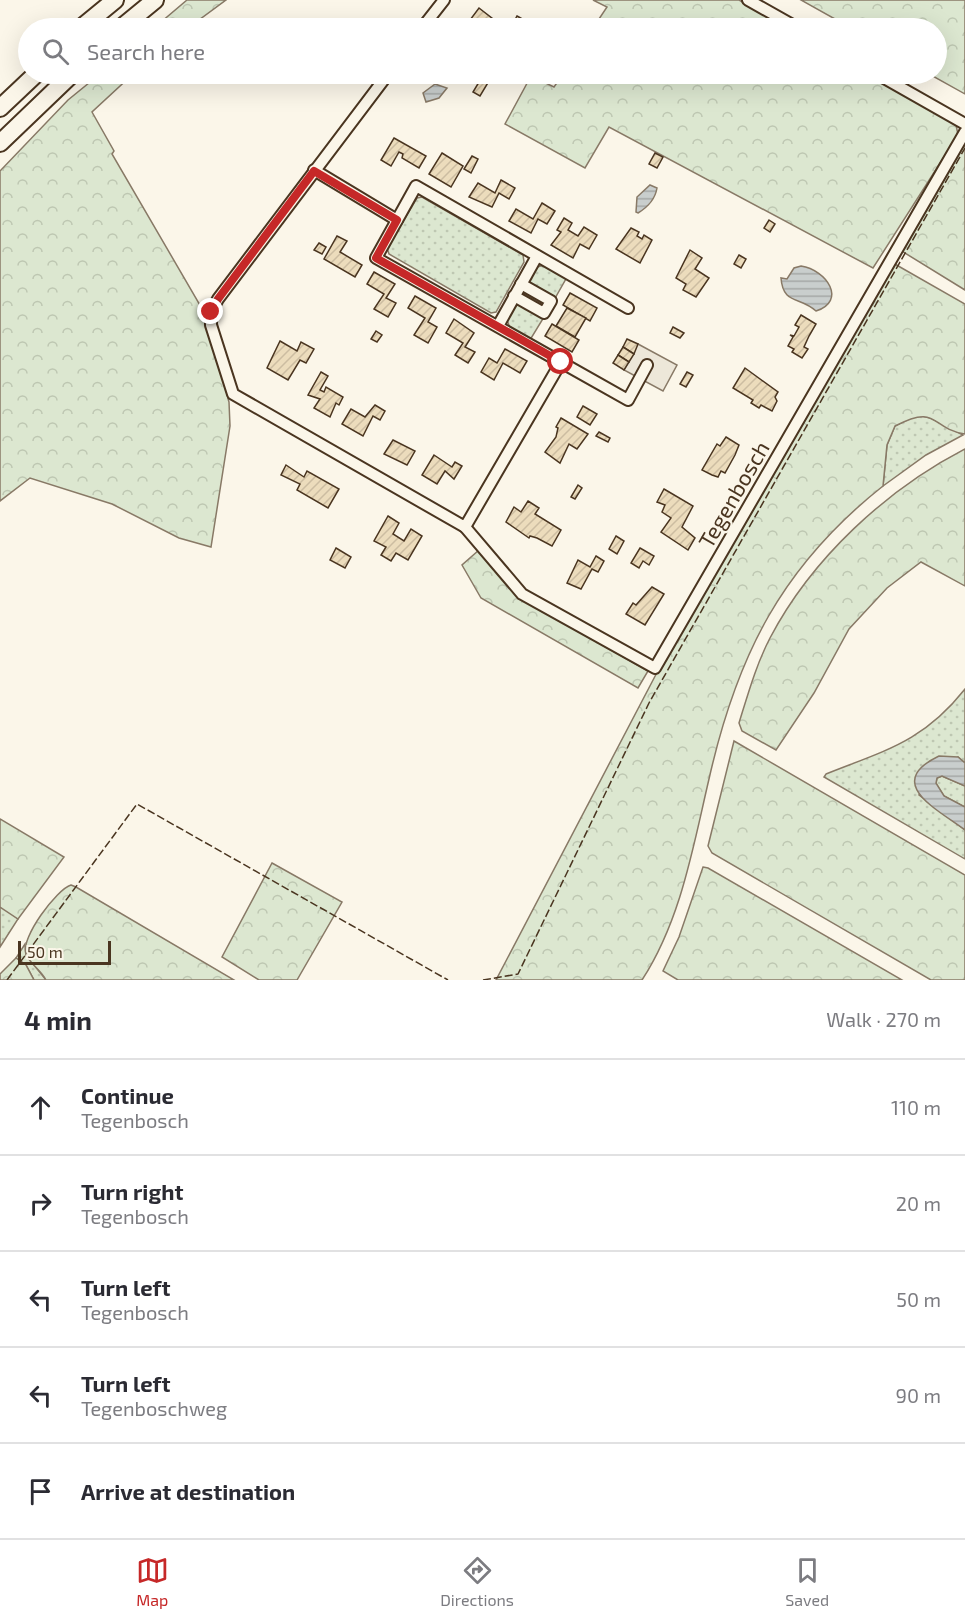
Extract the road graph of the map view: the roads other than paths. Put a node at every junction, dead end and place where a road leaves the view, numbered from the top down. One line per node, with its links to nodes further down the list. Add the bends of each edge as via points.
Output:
1 (115, 0): 5 (main road)
2 (155, 0): 6 (main road)
3 (444, 0): 7 (street)
4 (748, 0): 8 (street)
5 (93, 18)
6 (133, 18)
7 (430, 18)
8 (780, 18)
9 (25, 84): 13 (main road)
10 (62, 84): 16 (main road)
11 (380, 84): 17 (street)
12 (895, 84): 14 (street)
13 (0, 108)
14 (965, 124)
15 (965, 132): 26 (street, Tegenbosch, via 655,668 522,594)
16 (0, 143)
17 (314, 171): 18 (street); 26 (street, Tegenbosch, via 211,312 211,325 233,394)
18 (397, 220): 19 (street, via 416,186); 23 (street, via 376,258)
19 (537, 256): 20 (street); 22 (street)
20 (521, 284): 21 (street); 21 (street, via 551,301 544,313)
21 (514, 296): 23 (street)
22 (628, 308)
23 (498, 326): 24 (street)
24 (561, 362): 25 (street, via 628,400); 26 (street)
25 (647, 364)
26 (465, 527)

